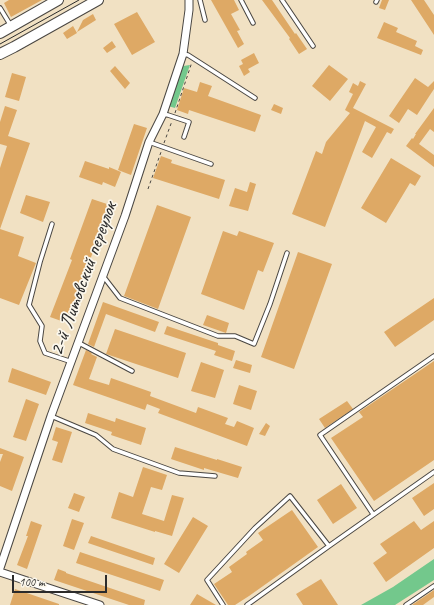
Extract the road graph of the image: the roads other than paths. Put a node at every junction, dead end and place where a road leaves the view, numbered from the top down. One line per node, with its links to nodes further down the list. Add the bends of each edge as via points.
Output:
1 (58, 0): 10 (main road)
2 (98, 0): 13 (main road)
3 (189, 0): 14 (street, 2-й Литовский переулок)
4 (200, 0): 8 (lane)
5 (241, 0): 9 (lane)
6 (282, 0): 12 (lane)
7 (0, 8): 10 (lane)
8 (205, 20)
9 (253, 23)
10 (11, 27): 11 (main road)
11 (0, 33)
12 (313, 46)
13 (0, 54)
14 (183, 54): 15 (lane); 16 (street, 2-й Литовский переулок)
15 (255, 98)
16 (163, 114): 17 (lane, via 189,122); 18 (street, 2-й Литовский переулок)
17 (184, 137)
18 (149, 142): 19 (lane); 22 (street, 2-й Литовский переулок)
19 (211, 164)
20 (52, 224): 25 (lane, via 29,305 42,326 40,341 45,353)
21 (287, 252): 22 (lane, via 254,344 235,336 218,336 120,298)
22 (103, 276): 23 (street, 2-й Литовский переулок)
23 (78, 343): 25 (street, 2-й Литовский переулок); 26 (lane)
24 (434, 356): 30 (lane, via 320,435)
25 (72, 362): 27 (street, 2-й Литовский переулок)
26 (132, 371)
27 (52, 416): 29 (lane, via 96,436 113,449 179,473); 32 (street, 2-й Литовский переулок)
28 (434, 472): 30 (lane)
29 (216, 476)
30 (373, 514): 31 (lane)
31 (329, 546): 36 (lane, via 290,496 255,528 207,580); 37 (lane)
32 (0, 568)
33 (0, 572): 35 (street)
34 (434, 586): 38 (lane)
35 (100, 605)
36 (223, 605)
37 (247, 605)
38 (406, 605)

